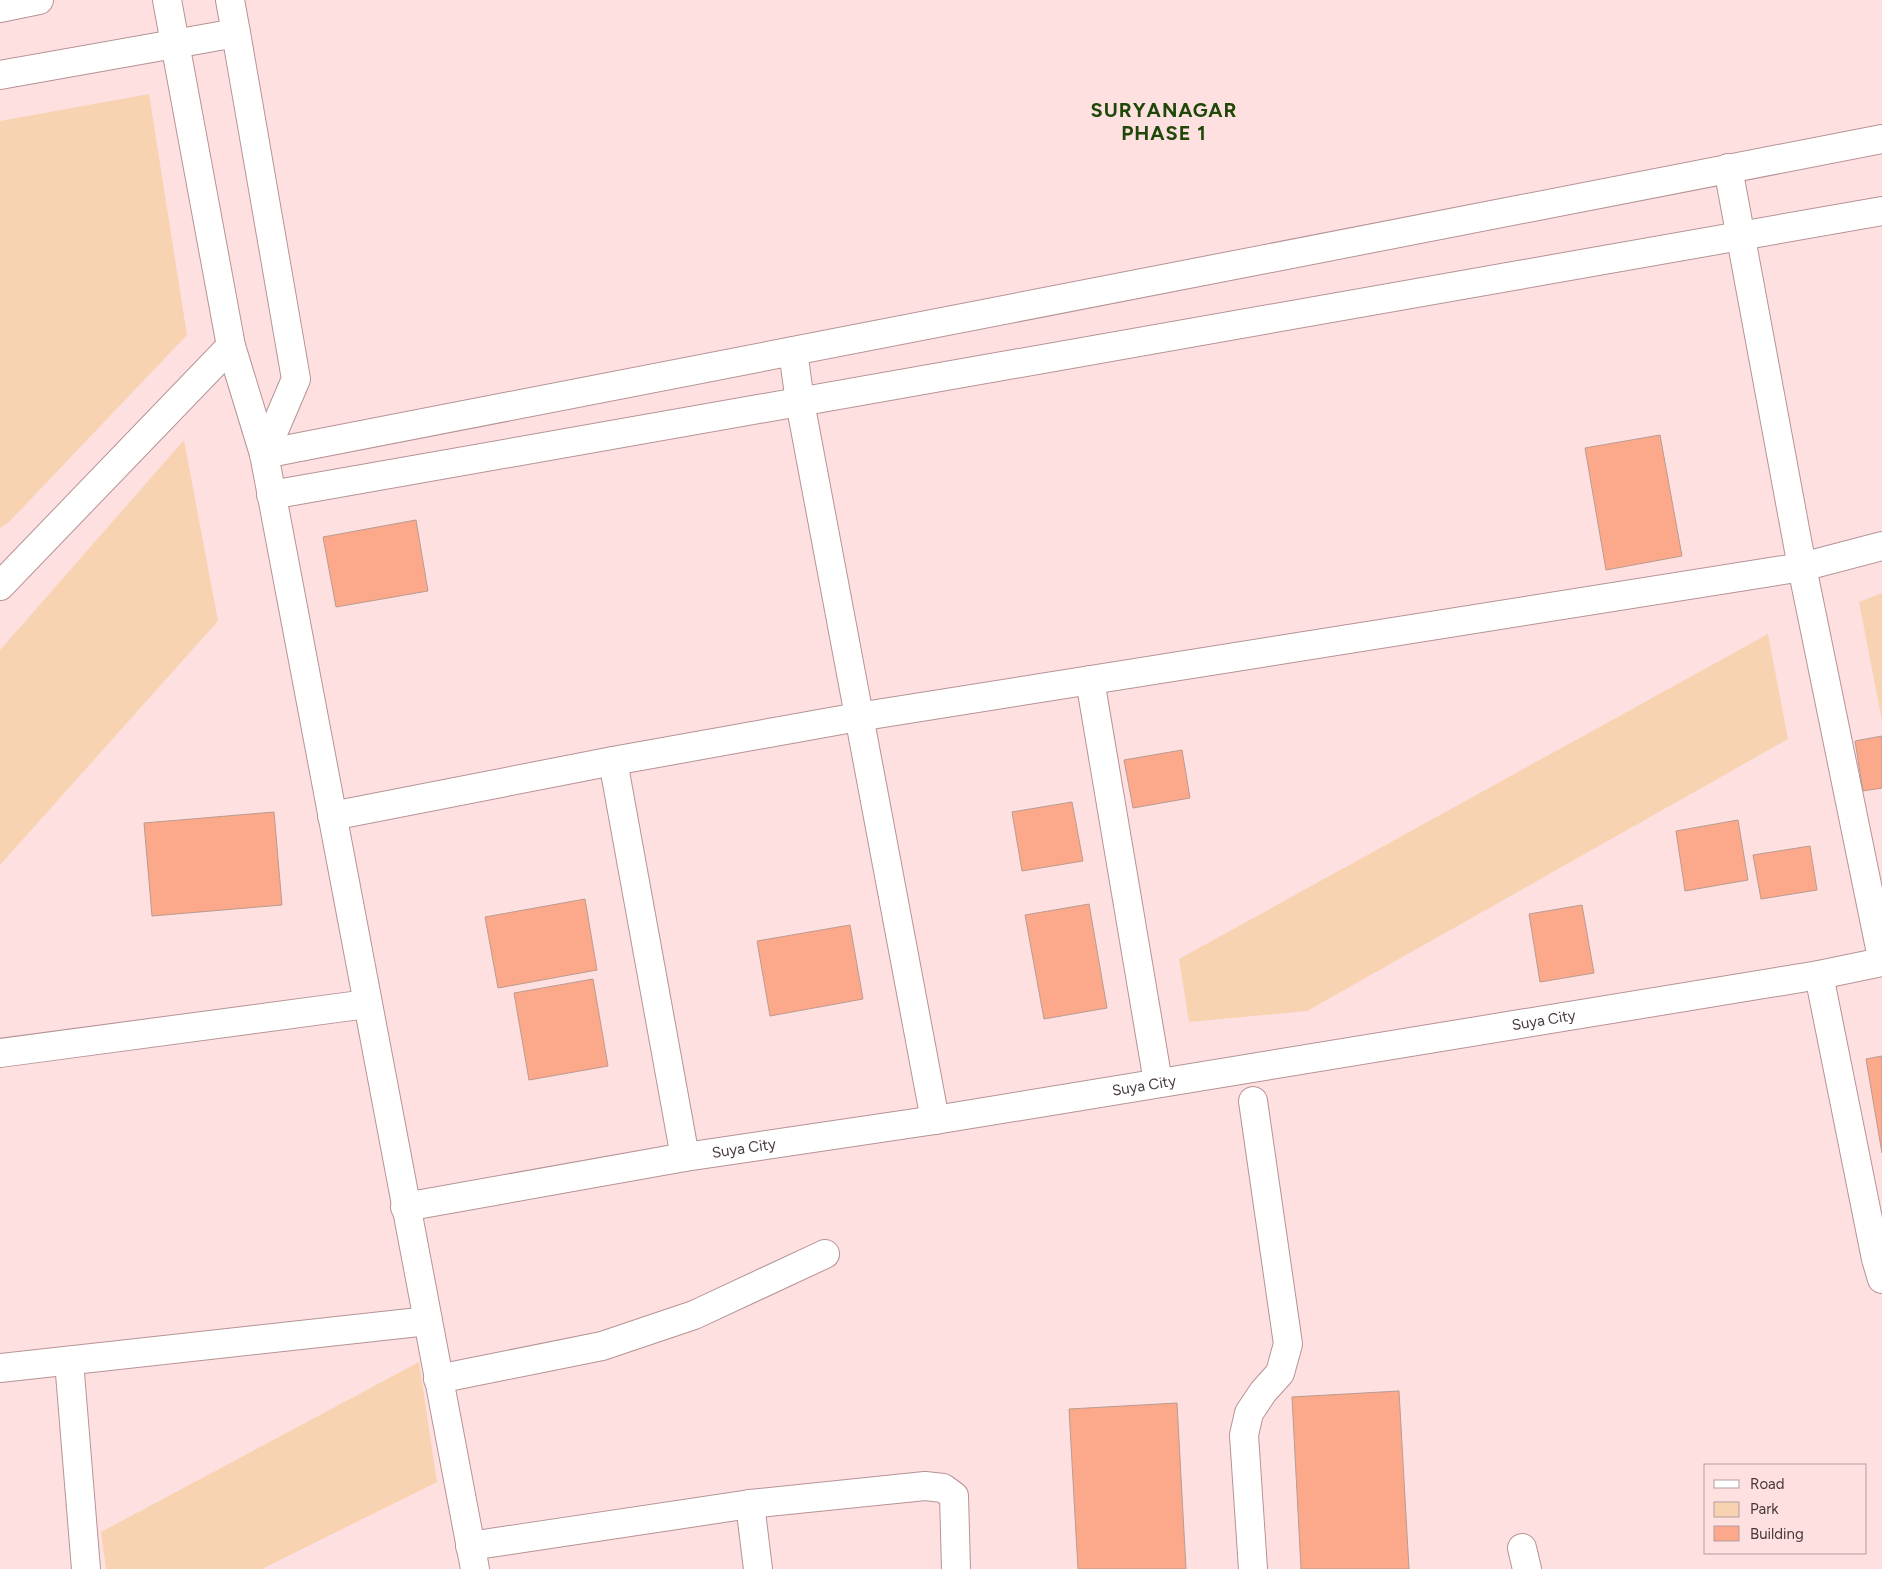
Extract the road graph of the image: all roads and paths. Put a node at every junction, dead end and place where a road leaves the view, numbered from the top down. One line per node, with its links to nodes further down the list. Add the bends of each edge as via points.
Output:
1 (39, 0): 4 (street)
2 (167, 0): 6 (street)
3 (230, 0): 5 (street)
4 (0, 8)
5 (236, 32): 6 (street); 15 (street, via 296,379)
6 (175, 44): 7 (street); 12 (street)
7 (0, 75)
8 (1882, 140): 9 (street)
9 (1728, 168): 11 (street); 13 (street)
10 (1882, 211): 11 (street)
11 (1740, 236): 14 (street); 18 (street)
12 (231, 346): 15 (street); 19 (street)
13 (794, 351): 14 (street); 15 (street)
14 (800, 402): 16 (street); 21 (street)
15 (264, 454): 16 (street)
16 (271, 495): 23 (street)
17 (1882, 546): 18 (street)
18 (1802, 567): 20 (street); 24 (street)
19 (0, 586)
20 (1090, 680): 21 (street); 28 (street)
21 (858, 717): 22 (street); 30 (street)
22 (612, 761): 23 (street); 31 (street)
23 (332, 816): 26 (street)
24 (1882, 960): 25 (street, Suya City)
25 (1819, 975): 28 (street, Suya City); 34 (street)
26 (367, 1004): 27 (street); 32 (street)
27 (0, 1053)
28 (1158, 1082): 30 (street, Suya City)
29 (1253, 1100): 44 (street, via 1288,1344 1280,1373 1249,1413 1244,1435)
30 (934, 1120): 31 (street, Suya City)
31 (685, 1157): 32 (street, Suya City)
32 (406, 1207): 35 (street)
33 (825, 1254): 38 (street, via 694,1315 602,1346)
34 (1880, 1266)
35 (428, 1321): 36 (street); 38 (street)
36 (69, 1361): 37 (street); 41 (street)
37 (0, 1368)
38 (438, 1379): 40 (street)
39 (750, 1504): 40 (street); 42 (street); 43 (street, via 925,1486 942,1488 954,1496)
40 (472, 1558)
41 (86, 1569)
42 (758, 1569)
43 (956, 1569)
44 (1253, 1569)

